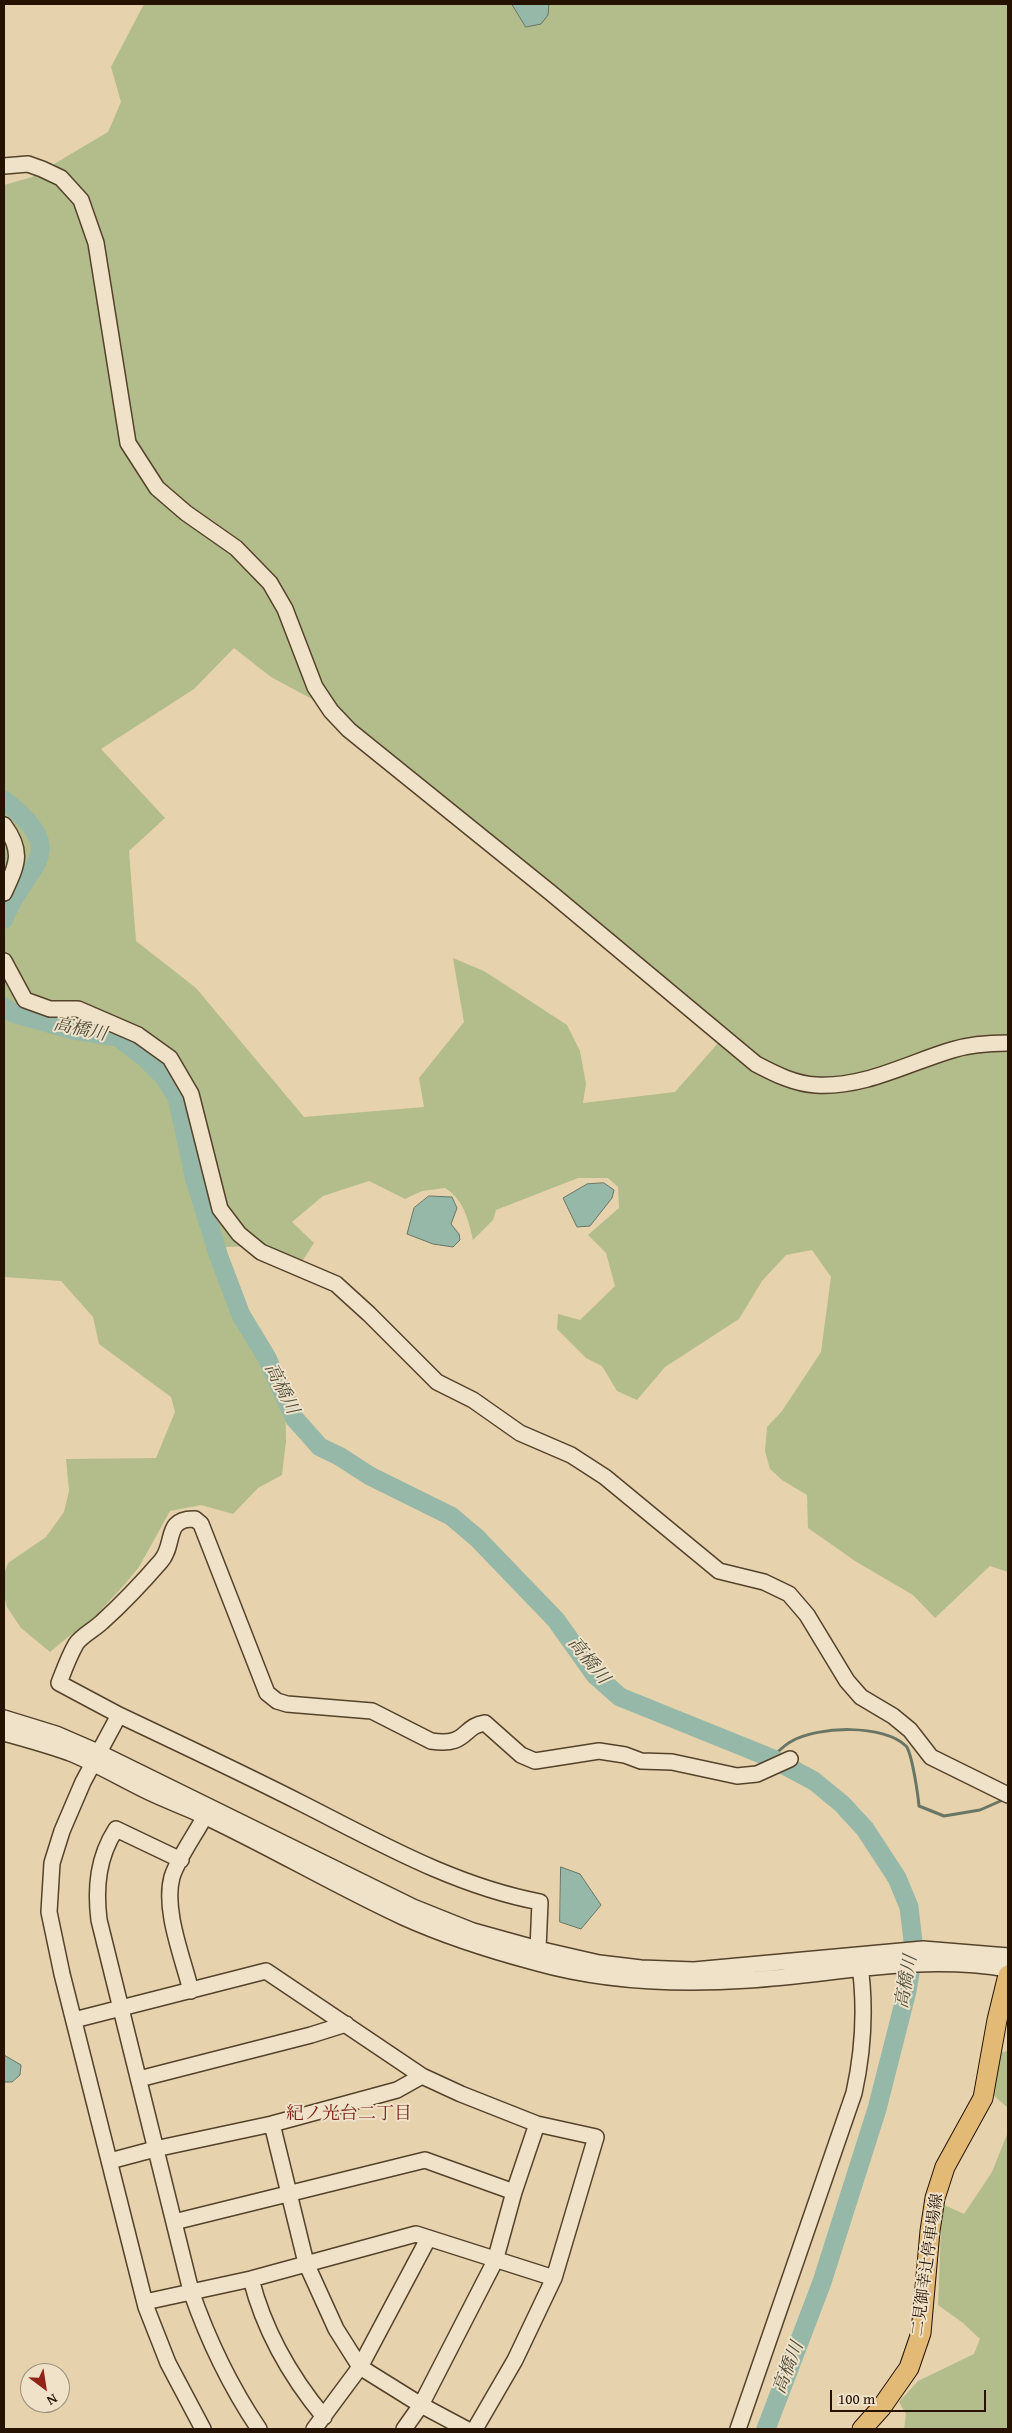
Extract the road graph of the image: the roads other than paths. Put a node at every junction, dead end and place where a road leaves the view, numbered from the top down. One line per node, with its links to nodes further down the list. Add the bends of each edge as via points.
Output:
1 (4, 166): 5 (street, via 28,164 42,169 61,178 81,200 96,243 128,443 157,488 236,548 270,583 285,609 315,687 349,730 756,1064 772,1073 817,1086 837,1084 866,1080 953,1050)
2 (4, 825): 3 (street, via 18,852 15,869)
3 (4, 893)
4 (4, 961): 11 (street, via 25,1000 50,1009 78,1009 138,1035 170,1058 192,1094 220,1209 240,1234 261,1252 336,1284 437,1382 473,1400 520,1433 571,1455 605,1477 719,1571 764,1582 789,1594 807,1615 847,1681 861,1696 894,1716 931,1757)
5 (1008, 1043)
6 (118, 1715): 9 (street); 10 (street, via 59,1683 77,1643 140,1587 163,1559 174,1526 180,1521 195,1518 205,1532 267,1694 277,1701 372,1712 431,1741 442,1743 453,1742 478,1724 485,1724 521,1754 535,1760 599,1751 738,1776 757,1774); 14 (street, via 441,1872 510,1896 540,1902)
7 (4, 1718): 9 (street, via 56,1734)
8 (4, 1733): 9 (street)
9 (96, 1759): 12 (street); 14 (street, via 413,1907 472,1931); 22 (street, via 62,1831 49,1879 52,1927)
10 (790, 1759)
11 (1006, 1794)
12 (205, 1816): 13 (street); 17 (street, via 404,1917 458,1939 534,1963 641,1981 691,1983 751,1980)
13 (181, 1860): 20 (street, via 172,1876 170,1904); 21 (street, via 116,1829 106,1843 97,1902)
14 (538, 1949): 17 (street, via 599,1963 694,1970)
15 (922, 1956): 16 (street); 17 (street); 18 (street)
16 (1008, 1956)
17 (860, 1961): 49 (street, via 863,2048 854,2094)
18 (1008, 1969)
19 (1008, 1975): 50 (main road, 二見御幸辻停車場線, via 998,2010 983,2098 945,2167 935,2198 921,2333 909,2368)
20 (191, 1991): 21 (street); 23 (street, via 266,1971)
21 (122, 2008): 22 (street); 25 (street)
22 (74, 2020): 29 (street)
23 (346, 2024): 24 (street); 25 (street)
24 (422, 2076): 26 (street, via 397,2090); 27 (street)
25 (139, 2079): 28 (street)
26 (272, 2124): 28 (street); 30 (street)
27 (537, 2124): 31 (street); 36 (street, via 596,2137)
28 (155, 2149): 29 (street); 32 (street)
29 (110, 2161): 39 (street)
30 (288, 2192): 31 (street, via 425,2160); 32 (street); 35 (street)
31 (514, 2192): 34 (street)
32 (174, 2222): 38 (street)
33 (428, 2239): 34 (street); 35 (street, via 416,2234); 40 (street)
34 (496, 2261): 36 (street); 41 (street)
35 (306, 2263): 37 (street); 40 (street, via 336,2329)
36 (554, 2278): 48 (street, via 514,2360)
37 (251, 2279): 38 (street); 42 (street, via 257,2303 278,2348)
38 (191, 2291): 39 (street); 44 (street, via 226,2374)
39 (145, 2302): 43 (street, via 168,2363)
40 (360, 2366): 41 (street); 42 (street)
41 (421, 2405): 46 (street); 47 (street)
42 (324, 2417): 45 (street)
43 (203, 2429)
44 (259, 2429)
45 (314, 2429)
46 (404, 2429)
47 (466, 2429)
48 (475, 2429)
49 (738, 2429)
50 (862, 2429)

